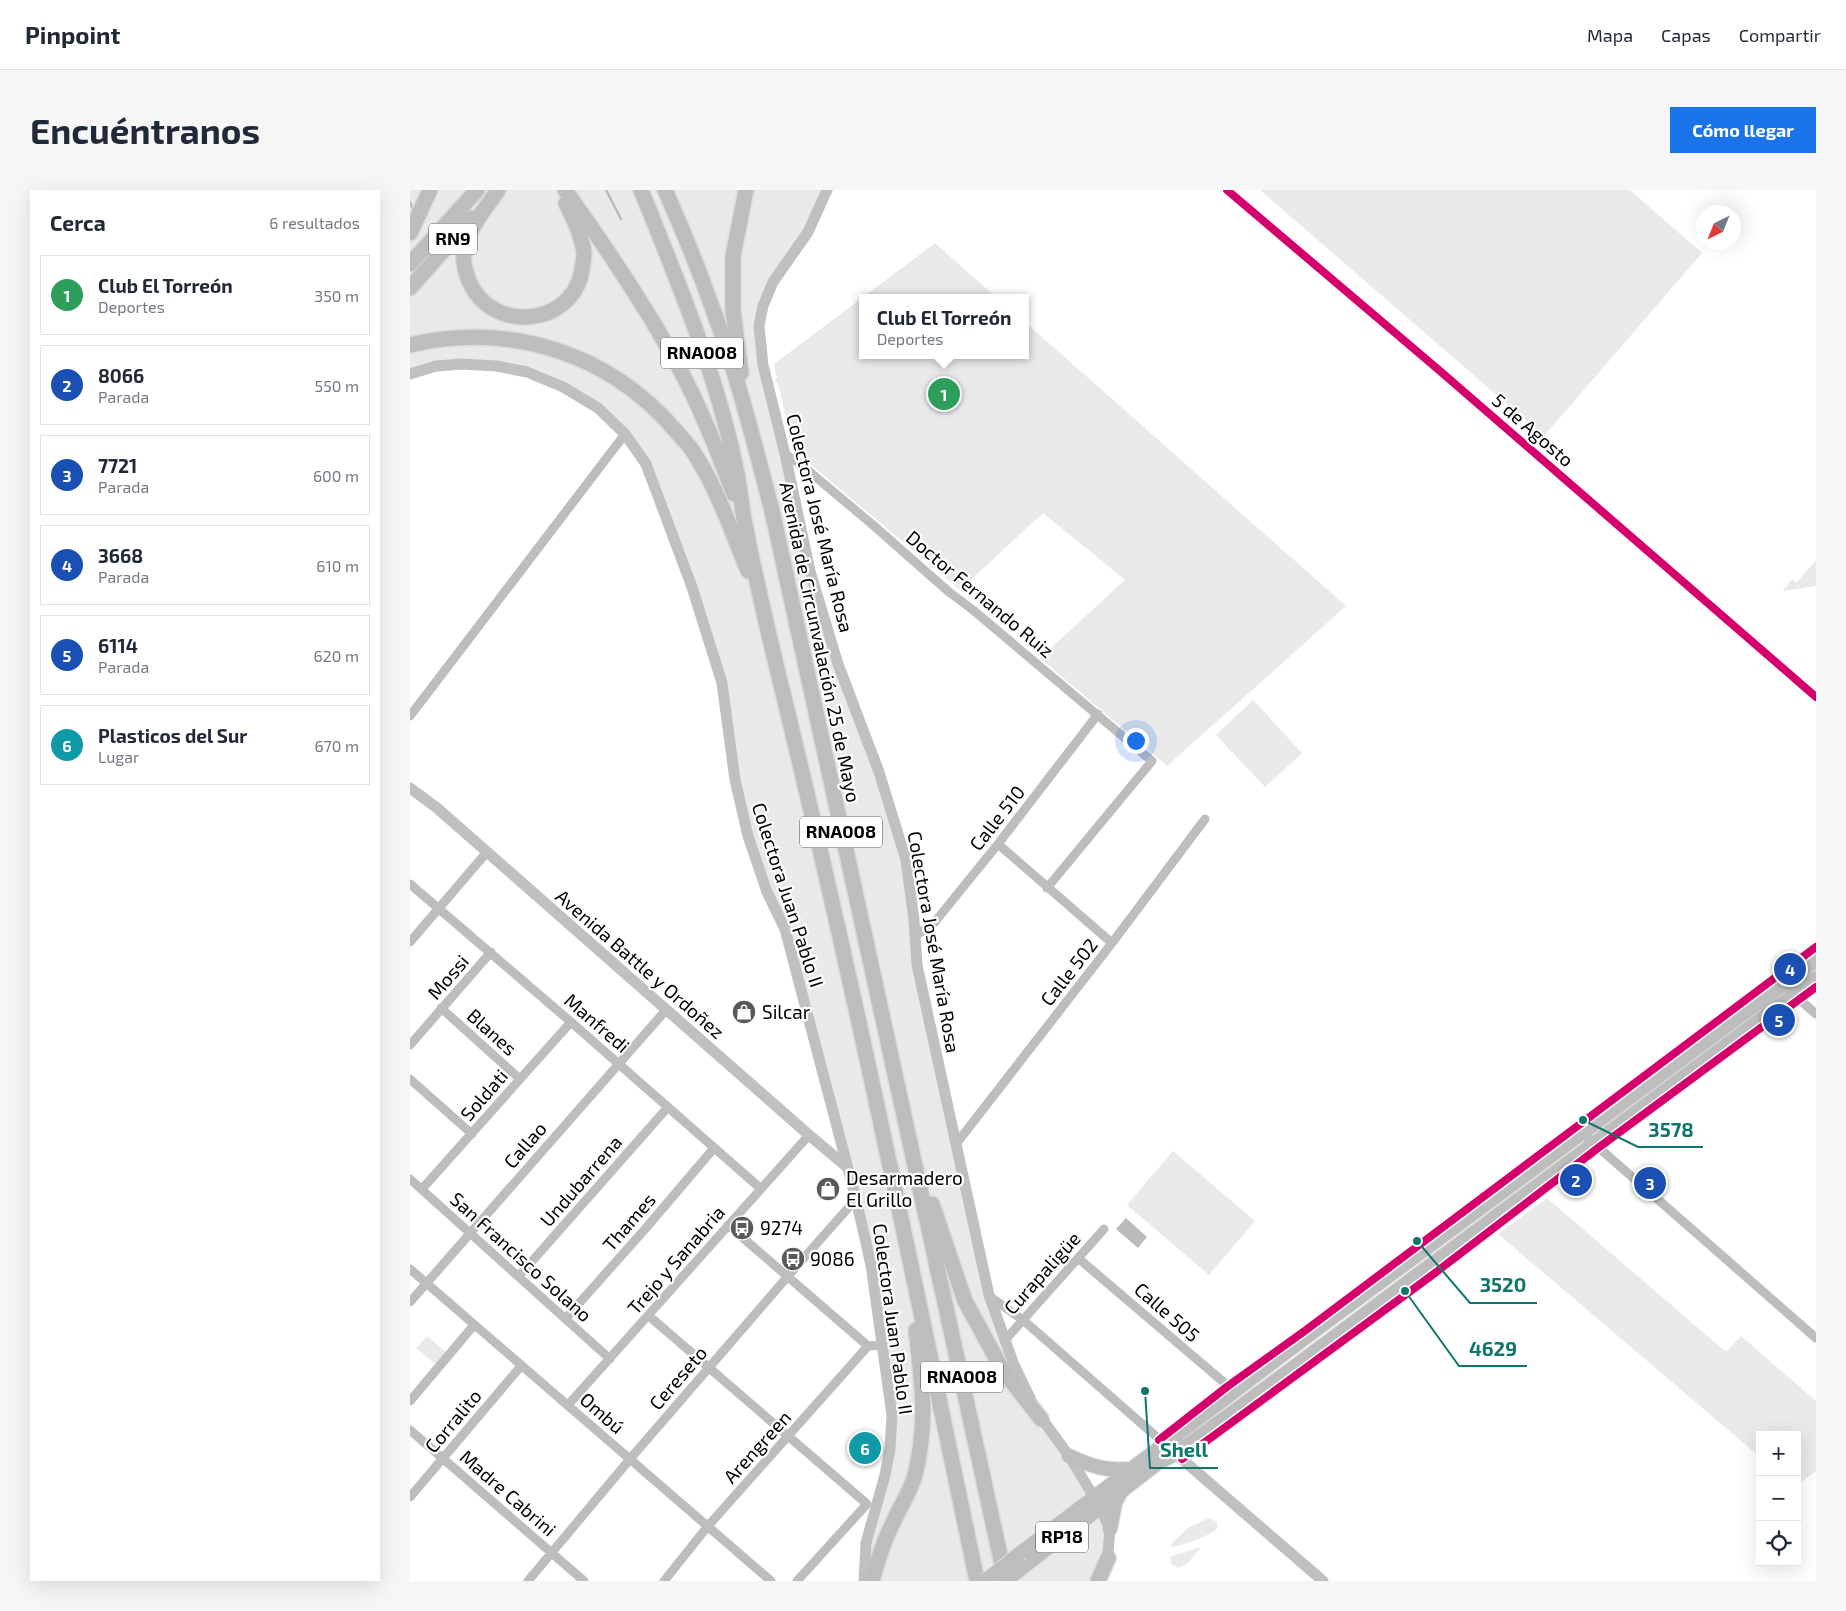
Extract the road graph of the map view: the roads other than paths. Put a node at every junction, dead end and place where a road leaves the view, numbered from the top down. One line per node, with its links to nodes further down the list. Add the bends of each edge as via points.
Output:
1 (430, 190): 11 (highway)
2 (477, 190): 12 (highway, RN9)
3 (497, 190): 4 (highway, via 464,247 467,277 473,292 488,307 511,317 534,318 559,307 570,296 582,269 584,254 578,230); 13 (highway, RN9)
4 (560, 190)
5 (566, 190): 19 (highway, via 644,307 678,365)
6 (641, 190): 19 (highway, RNA008, via 713,384 736,469)
7 (665, 190): 16 (highway, Avenida de Circunvalación 25 de Mayo / RNA008, via 713,307)
8 (746, 190): 16 (highway, via 733,256 733,301)
9 (827, 190): 18 (main road, Colectora José María Rosa, via 808,232 774,282 763,306 759,326 763,365)
10 (1227, 190): 21 (street, 5 de Agosto)
11 (410, 233)
12 (410, 264)
13 (410, 288)
14 (410, 345): 20 (highway, via 465,337 533,343 600,368 635,390 692,450 714,488)
15 (410, 374): 17 (main road, Colectora Juan Pablo II, via 436,366 462,364 527,372 563,387 598,408)
16 (748, 418): 55 (highway, Avenida de Circunvalación 25 de Mayo / RNA008, via 772,511 888,1049)
17 (626, 434): 23 (street); 54 (main road, Colectora Juan Pablo II, via 646,464 692,587 722,683 735,780 748,836 767,892 785,929)
18 (785, 454): 22 (street, Doctor Fernando Ruiz); 31 (main road, Colectora José María Rosa, via 810,571 838,664 879,772 906,860)
19 (745, 521): 20 (highway, RNA008)
20 (761, 601): 63 (highway, RNA008, via 807,788)
21 (1816, 697)
22 (1098, 714): 26 (street, Calle 510); 29 (street, Doctor Fernando Ruiz, via 1152,761)
23 (410, 716)
24 (410, 788): 27 (main road, Avenida Battle y Ordoñez)
25 (1205, 819): 33 (street, Calle 502)
26 (998, 844): 29 (street); 31 (street, Calle 510, via 934,923)
27 (487, 852): 30 (street); 40 (main road, Avenida Battle y Ordoñez)
28 (410, 884): 30 (street, Manfredi)
29 (1047, 888): 33 (street)
30 (439, 909): 32 (street); 34 (street, Manfredi)
31 (915, 936): 51 (main road, Colectora José María Rosa, via 917,965)
32 (410, 942)
33 (1112, 943): 51 (street, Calle 502)
34 (491, 952): 39 (street, Mossi); 42 (street, Manfredi)
35 (1816, 960): 37 (main road, RP18)
36 (1816, 978): 38 (main road, RP18)
37 (1783, 985): 38 (street); 48 (main road, RP18)
38 (1794, 995): 41 (street); 52 (main road, RP18)
39 (441, 1008): 43 (street, Mossi); 46 (street, Blanes)
40 (666, 1010): 44 (street, Callao); 50 (main road, Avenida Battle y Ordoñez)
41 (1816, 1014)
42 (571, 1022): 44 (street, Manfredi); 46 (street, Soldati)
43 (410, 1046)
44 (618, 1064): 47 (street, Manfredi); 62 (street, Callao)
45 (410, 1079): 49 (street)
46 (520, 1079): 49 (street, Soldati)
47 (668, 1107): 53 (street, Manfredi); 66 (street, Undubarrena)
48 (1582, 1133): 52 (street); 82 (main road, RP18)
49 (472, 1134): 58 (street, Soldati)
50 (809, 1135): 54 (main road, Avenida Battle y Ordoñez); 57 (street, Trejo y Sanabria)
51 (956, 1144): 69 (main road, Colectora José María Rosa)
52 (1594, 1144): 75 (street); 88 (main road, RP18, via 1465,1241)
53 (714, 1148): 57 (street, Manfredi); 72 (street, Thames)
54 (847, 1166): 59 (main road, Colectora Juan Pablo II)
55 (918, 1172): 85 (highway, via 936,1211 966,1301 1002,1369); 110 (highway, Avenida de Circunvalación 25 de Mayo / RNA008)
56 (410, 1179): 58 (street, San Francisco Solano)
57 (760, 1188): 60 (street, Trejo y Sanabria)
58 (422, 1189): 62 (street, San Francisco Solano)
59 (856, 1199): 67 (street, Cereseto); 77 (main road, Colectora Juan Pablo II, via 871,1266)
60 (728, 1225): 67 (street); 71 (street, Trejo y Sanabria)
61 (1104, 1229): 64 (street, Curapaligüe)
62 (470, 1233): 66 (street, San Francisco Solano); 68 (street, Callao)
63 (906, 1240): 107 (highway, via 922,1374 922,1430 914,1477 880,1551); 108 (highway, RNA008)
64 (1078, 1258): 73 (street, Curapaligüe); 82 (street, Calle 505)
65 (410, 1270): 68 (street, Ombú)
66 (519, 1276): 72 (street, San Francisco Solano)
67 (788, 1276): 78 (street); 81 (street, Cereseto)
68 (426, 1283): 70 (street, Callao); 74 (street, Ombú)
69 (989, 1296): 73 (street); 76 (main road, Colectora José María Rosa)
70 (410, 1302)
71 (649, 1316): 79 (street, Trejo y Sanabria); 81 (street)
72 (566, 1318): 79 (street, San Francisco Solano)
73 (1023, 1320): 76 (street, Curapaligüe); 88 (street)
74 (474, 1325): 80 (street, Ombú); 83 (street)
75 (1816, 1338)
76 (1005, 1340): 85 (main road, Colectora José María Rosa)
77 (882, 1345): 78 (street); 96 (main road, Colectora Juan Pablo II, via 892,1414 890,1449)
78 (868, 1346): 87 (street, Arengreen)
79 (610, 1359): 84 (street, Trejo y Sanabria)
80 (521, 1366): 84 (street, Ombú); 90 (street, Corralito)
81 (709, 1368): 87 (street); 91 (street, Cereseto)
82 (1234, 1391): 88 (main road, RP18)
83 (410, 1401)
84 (568, 1405): 91 (street, Ombú)
85 (1041, 1419): 89 (main road, Colectora José María Rosa)
86 (410, 1430): 90 (street, Madre Cabrini)
87 (788, 1437): 96 (street); 97 (street, Arengreen)
88 (1170, 1449): 92 (main road, RP18); 93 (main road, RP18, via 1159,1462); 113 (main road)
89 (1069, 1456): 92 (main road, via 1090,1466); 95 (main road, Colectora José María Rosa)
90 (443, 1459): 94 (street, Corralito); 99 (street, Madre Cabrini)
91 (630, 1459): 97 (street, Ombú); 99 (street, Cereseto)
92 (1133, 1469): 95 (main road, RP18)
93 (1121, 1491): 95 (main road, RP18); 98 (main road, RP18)
94 (410, 1497)
95 (1097, 1502): 98 (main road, Colectora José María Rosa); 109 (main road, RP18, bridge); 110 (main road, RP18, bridge)
96 (872, 1504): 105 (street); 106 (main road, Colectora Juan Pablo II)
97 (708, 1526): 103 (street, Arengreen); 104 (street, Ombú)
98 (1110, 1529): 100 (main road, Colectora José María Rosa)
99 (552, 1553): 101 (street, Cereseto); 102 (street, Madre Cabrini)
100 (1108, 1558): 111 (highway); 112 (main road, Colectora José María Rosa)
101 (528, 1581)
102 (584, 1581)
103 (664, 1581)
104 (772, 1581)
105 (797, 1581)
106 (864, 1581)
107 (872, 1581)
108 (977, 1581)
109 (985, 1581)
110 (1005, 1581)
111 (1098, 1581)
112 (1106, 1581)
113 (1323, 1581)

